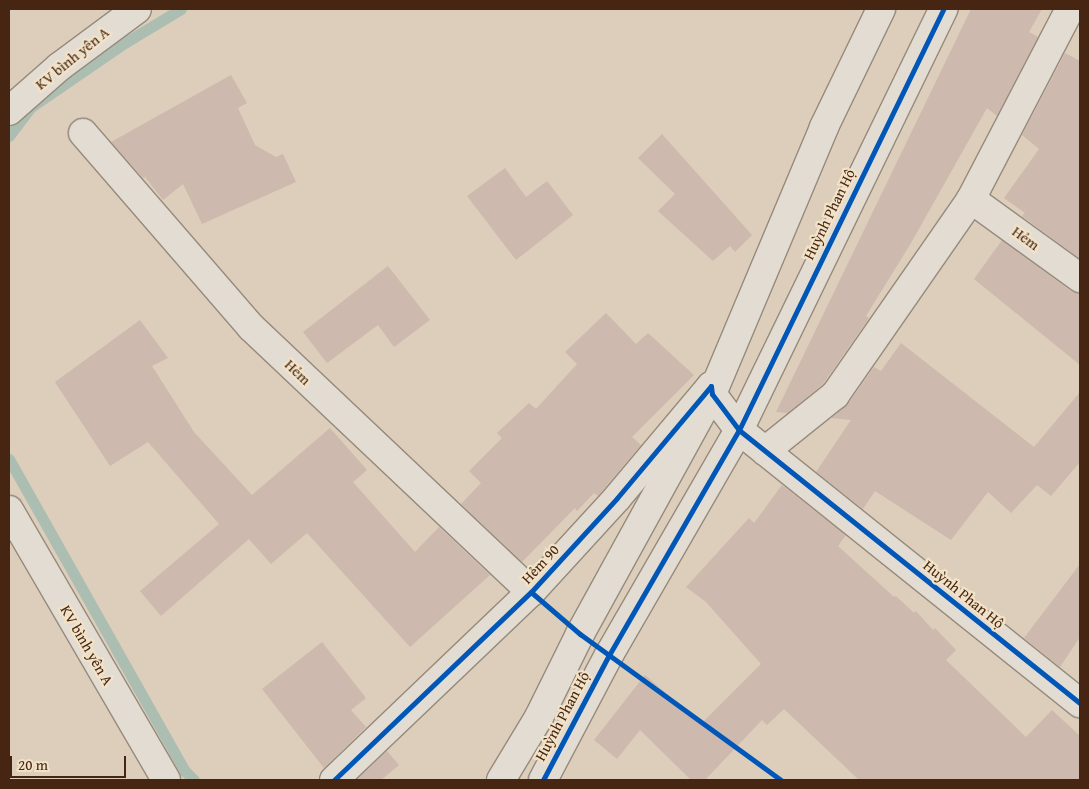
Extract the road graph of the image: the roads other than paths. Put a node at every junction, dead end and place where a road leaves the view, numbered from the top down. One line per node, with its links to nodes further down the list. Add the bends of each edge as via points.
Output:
1 (137, 9): 5 (street, KV bình yên A, via 59,66)
2 (881, 9): 9 (street, Huỳnh Phan Hộ, via 824,127)
3 (943, 9): 10 (street, Huỳnh Phan Hộ)
4 (1070, 9): 7 (street)
5 (9, 110)
6 (83, 134): 13 (street, Hẻm, via 251,327)
7 (972, 198): 8 (street, Hẻm); 11 (street, via 835,395)
8 (1080, 278)
9 (712, 394): 10 (street); 13 (street, Hẻm 90, via 710,386 617,498); 17 (street, Huỳnh Phan Hộ, via 580,634 539,717)
10 (739, 430): 11 (street, Huỳnh Phan Hộ); 18 (street, Huỳnh Phan Hộ, via 609,655)
11 (765, 451): 14 (street, Huỳnh Phan Hộ)
12 (9, 510): 15 (street, KV bình yên A)
13 (531, 592): 16 (street, Hẻm 90)
14 (1080, 702)
15 (166, 780)
16 (334, 780)
17 (501, 780)
18 (543, 780)

